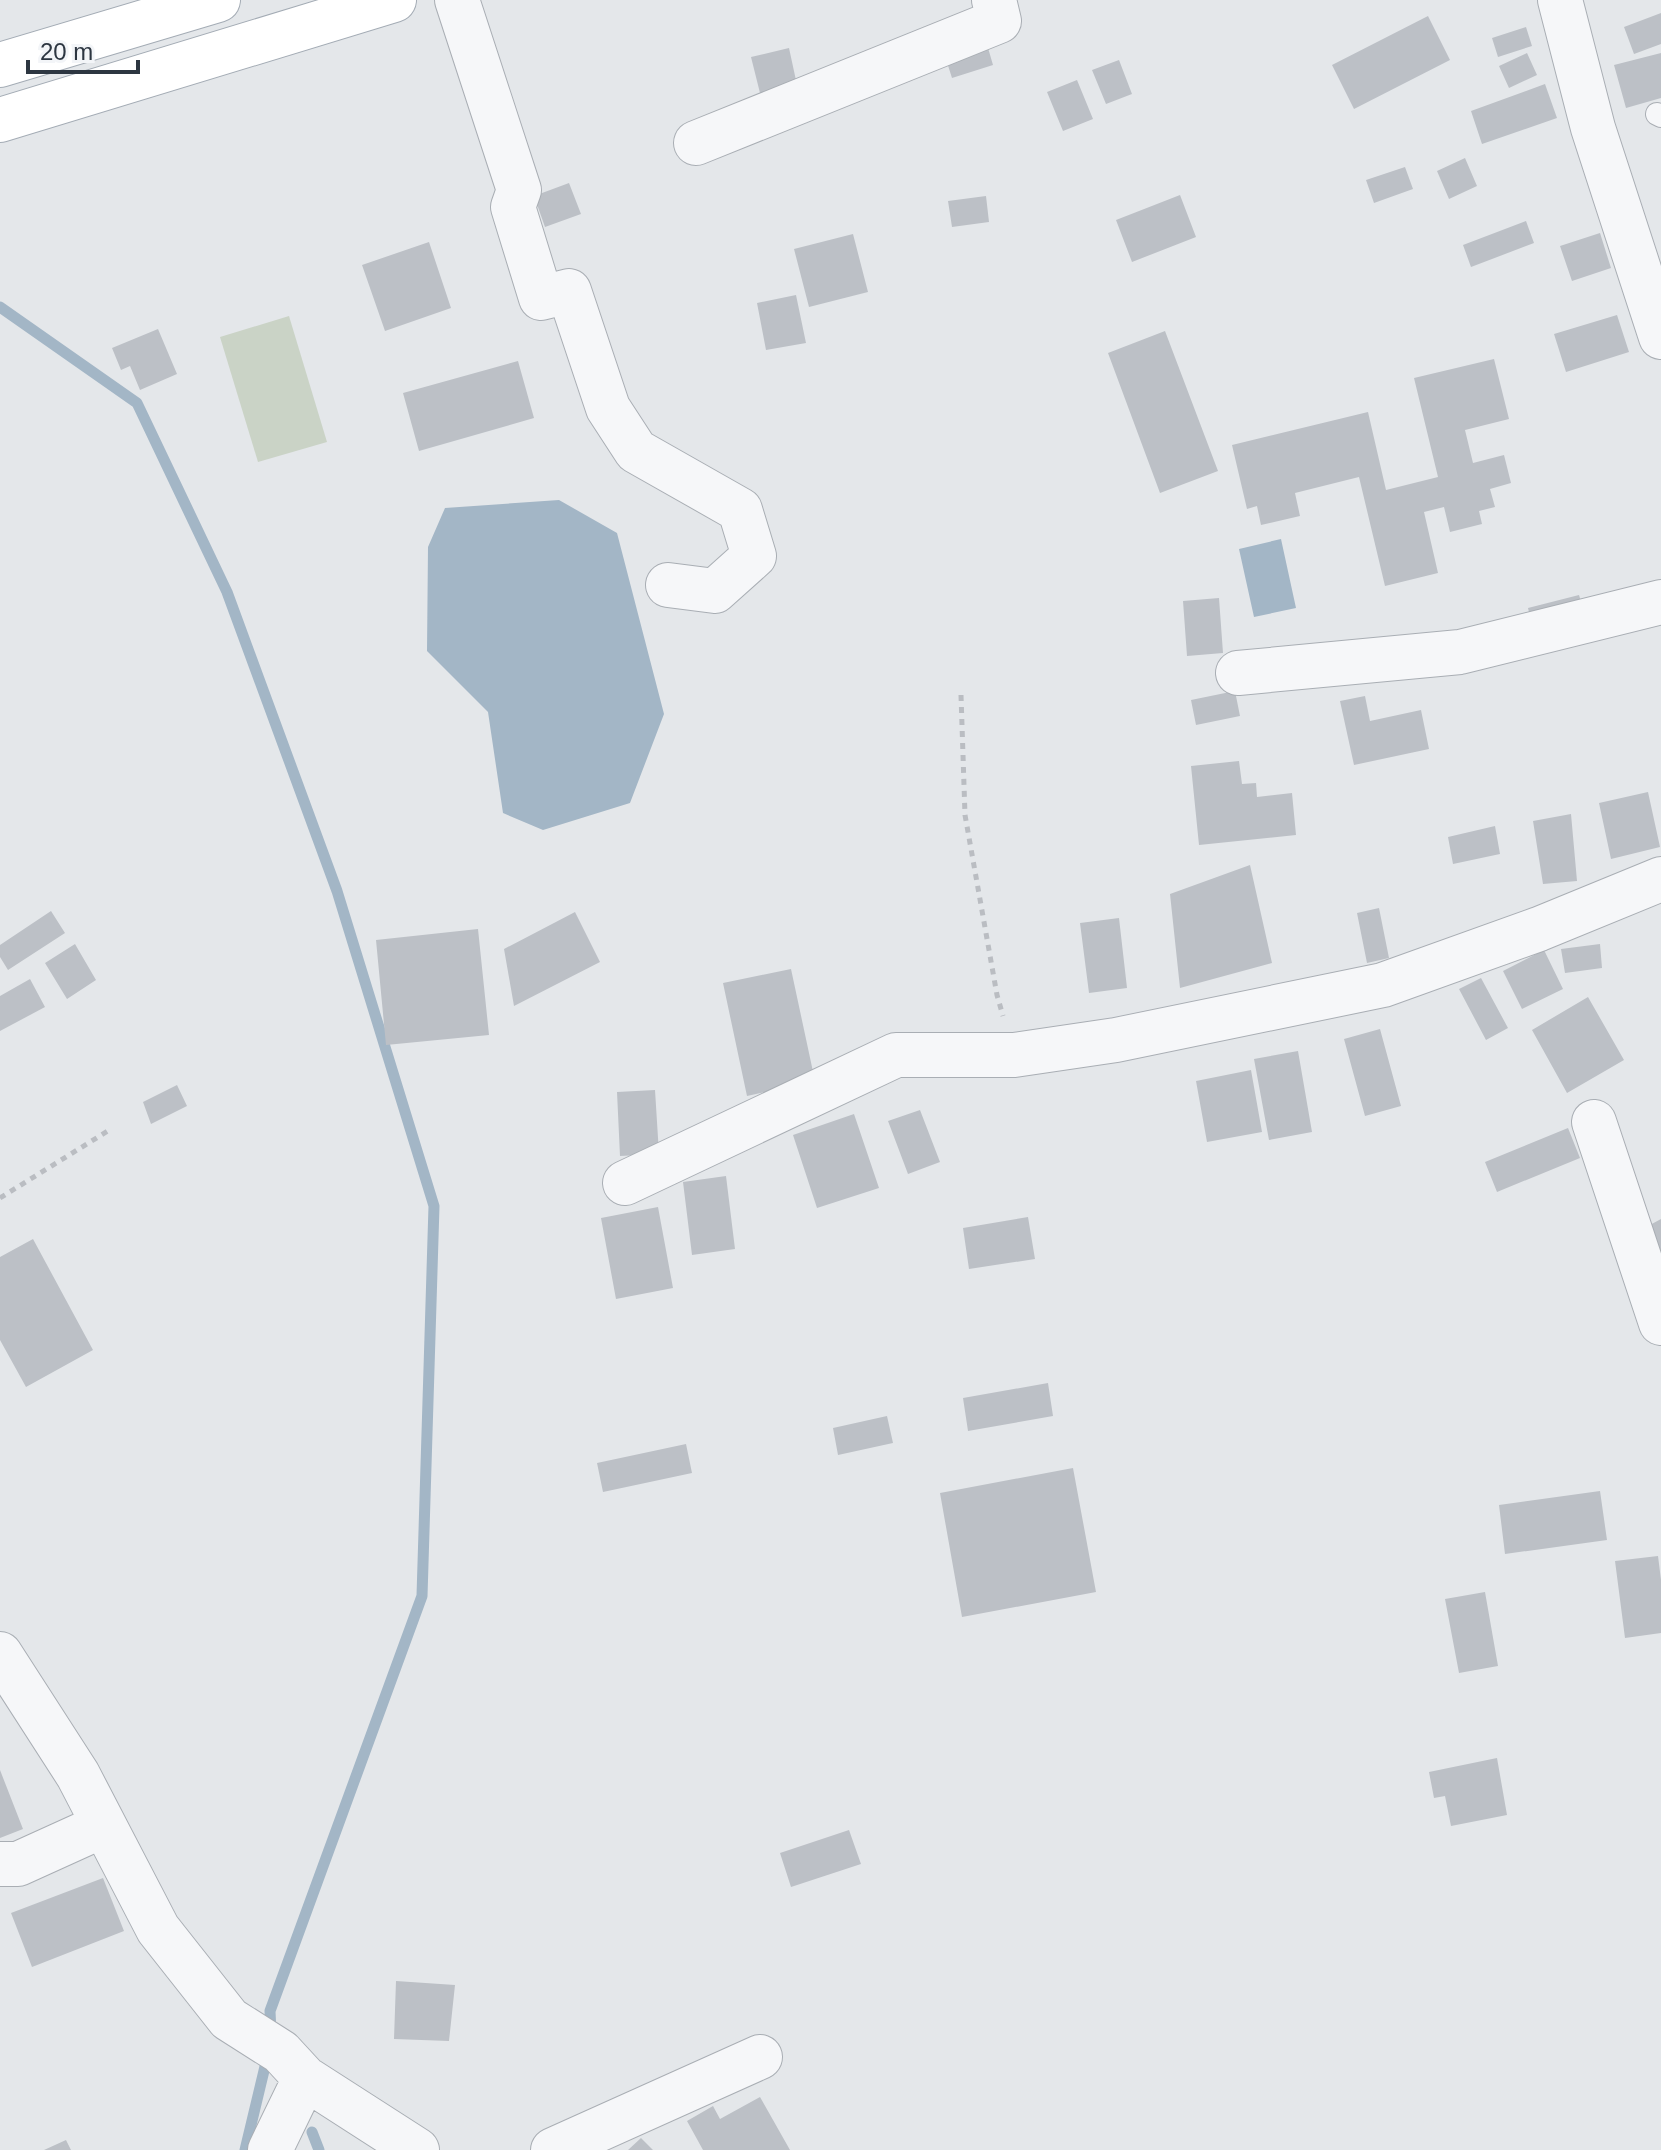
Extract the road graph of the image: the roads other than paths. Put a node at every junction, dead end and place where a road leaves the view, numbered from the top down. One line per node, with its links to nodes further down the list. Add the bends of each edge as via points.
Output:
1 (218, 0): 6 (main road)
2 (394, 0): 7 (main road)
3 (457, 0): 10 (street, via 519,190 513,207 541,298 569,291 608,408 636,451 740,510 754,556 715,591)
4 (994, 0): 8 (street, via 999,21)
5 (1560, 0): 9 (street, via 1593,128)
6 (0, 65)
7 (0, 120)
8 (696, 143)
9 (1661, 337)
10 (668, 585)
11 (1661, 602): 12 (street, via 1460,652)
12 (1238, 673)
13 (1661, 879): 15 (street, via 1383,985 1116,1040 1014,1055 896,1055)
14 (1594, 1122): 16 (street)
15 (625, 1183)
16 (1661, 1323)
17 (0, 1654): 18 (street)
18 (104, 1825): 19 (street, via 18,1864); 21 (street, via 158,1929 229,2019)
19 (0, 1864)
20 (760, 2057): 24 (street)
21 (293, 2065): 22 (street); 23 (street)
22 (270, 2150)
23 (417, 2150)
24 (553, 2150)

